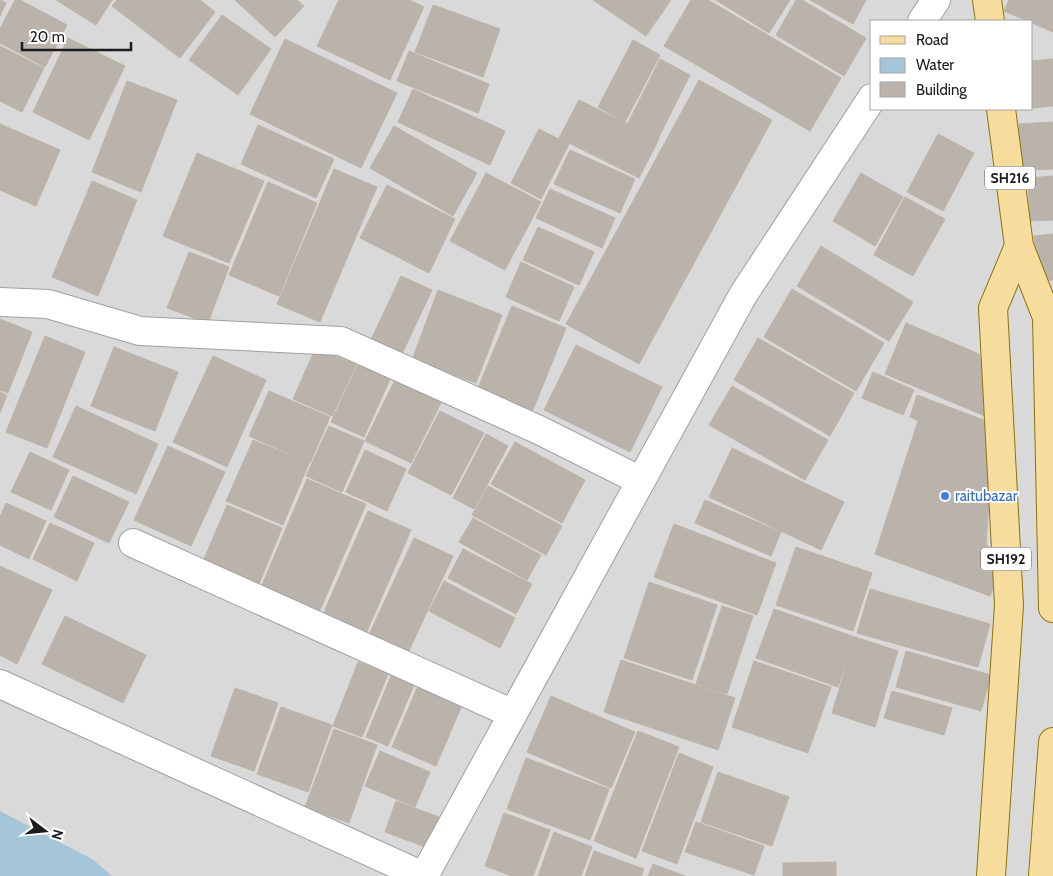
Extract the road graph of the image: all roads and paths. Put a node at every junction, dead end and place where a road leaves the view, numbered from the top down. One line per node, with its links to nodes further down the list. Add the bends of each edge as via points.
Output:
1 (936, 0): 3 (street)
2 (987, 0): 4 (main road)
3 (923, 20)
4 (990, 20)
5 (870, 101): 9 (street, via 743,295)
6 (1001, 110): 7 (main road, SH216)
7 (1019, 246): 11 (main road, SH216, via 1047,317); 16 (main road, SH192, via 993,308 1009,605)
8 (0, 302): 9 (street, via 48,304 140,331 341,341 539,430)
9 (641, 482): 13 (street)
10 (133, 544): 13 (street)
11 (1053, 594)
12 (0, 684): 15 (street)
13 (514, 714): 15 (street)
14 (1053, 742): 17 (main road)
15 (424, 876)
16 (991, 876)
17 (1043, 876)

